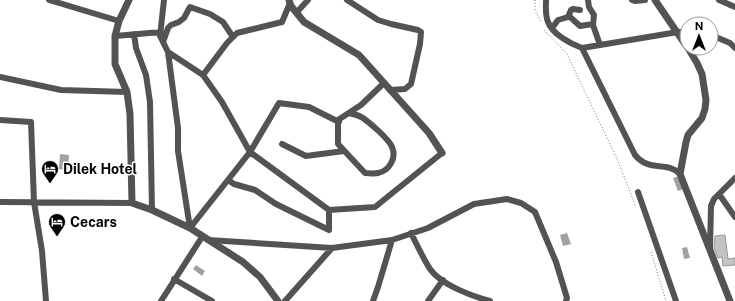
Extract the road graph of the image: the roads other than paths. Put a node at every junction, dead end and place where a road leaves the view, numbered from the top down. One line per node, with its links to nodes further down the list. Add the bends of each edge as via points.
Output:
1 (49, 0): 17 (street)
2 (129, 0): 17 (street)
3 (164, 0): 20 (street)
4 (308, 0): 15 (street)
5 (347, 0): 35 (street, via 378,20 421,32 409,88)
6 (546, 0): 19 (street, via 546,14)
7 (588, 0): 18 (street, via 594,15)
8 (632, 0): 9 (street)
9 (645, 0)
10 (655, 0): 21 (street)
11 (720, 0): 13 (street)
12 (289, 1): 15 (street); 24 (street, via 282,22 237,33)
13 (735, 7)
14 (580, 10): 16 (street, via 571,10)
15 (297, 12): 34 (street, via 304,22 359,55)
16 (569, 16): 18 (street, via 580,26); 19 (street, via 558,20)
17 (119, 21): 23 (street)
18 (593, 24): 27 (street)
19 (552, 28): 28 (street, via 571,44)
20 (160, 32): 22 (street); 26 (street)
21 (678, 32): 27 (street)
22 (134, 34): 23 (street); 52 (street, via 136,48 146,74 150,102)
23 (115, 36): 36 (street, via 115,64)
24 (233, 37): 26 (street, via 223,22 190,7 184,18 168,28); 32 (street)
25 (719, 38): 29 (street)
26 (163, 42): 30 (street)
27 (600, 45): 28 (street)
28 (582, 48): 44 (street, via 635,155 641,162 672,168)
29 (735, 48)
30 (168, 52): 32 (street); 55 (street, via 178,128 178,151)
31 (692, 56): 44 (street, via 702,74 705,104 702,118 688,135)
32 (203, 74): 42 (street)
33 (0, 77): 36 (street, via 61,90)
34 (384, 83): 35 (street); 37 (street)
35 (390, 90): 43 (street, via 429,133)
36 (127, 92): 51 (street, via 130,114)
37 (349, 113): 39 (street, via 338,120); 41 (street, via 362,117 384,136 393,147 394,154 389,167 378,173 365,173)
38 (0, 120): 50 (street, via 31,122)
39 (339, 122): 41 (street, via 338,144); 42 (street, via 309,108 279,103)
40 (282, 144): 41 (street, via 306,156)
41 (344, 151)
42 (250, 152): 46 (street); 53 (street)
43 (442, 153): 53 (street, via 375,208)
44 (680, 174): 60 (street)
45 (735, 178): 48 (street)
46 (228, 180): 53 (street, via 256,190 276,204 329,230); 55 (street)
47 (638, 192): 72 (street)
48 (719, 194): 54 (street); 60 (street, via 711,206)
49 (0, 202): 50 (street)
50 (34, 202): 51 (street); 63 (street, via 42,251)
51 (132, 204): 52 (street)
52 (152, 210): 55 (street)
53 (329, 210)
54 (735, 217)
55 (190, 228): 57 (street)
56 (411, 234): 58 (street); 62 (street, via 431,271); 71 (street, via 474,204 507,199 522,203 535,212 556,262)
57 (205, 238): 59 (street); 61 (street); 66 (street, via 243,262 260,277)
58 (392, 240): 59 (street); 68 (street)
59 (332, 248): 67 (street)
60 (710, 250): 73 (street)
61 (174, 279): 64 (street); 65 (street)
62 (443, 280): 69 (street); 70 (street, via 458,289)
63 (46, 301)
64 (161, 301)
65 (212, 301)
66 (278, 301)
67 (285, 301)
68 (372, 301)
69 (428, 301)
70 (490, 301)
71 (566, 301)
72 (676, 301)
73 (730, 301)

